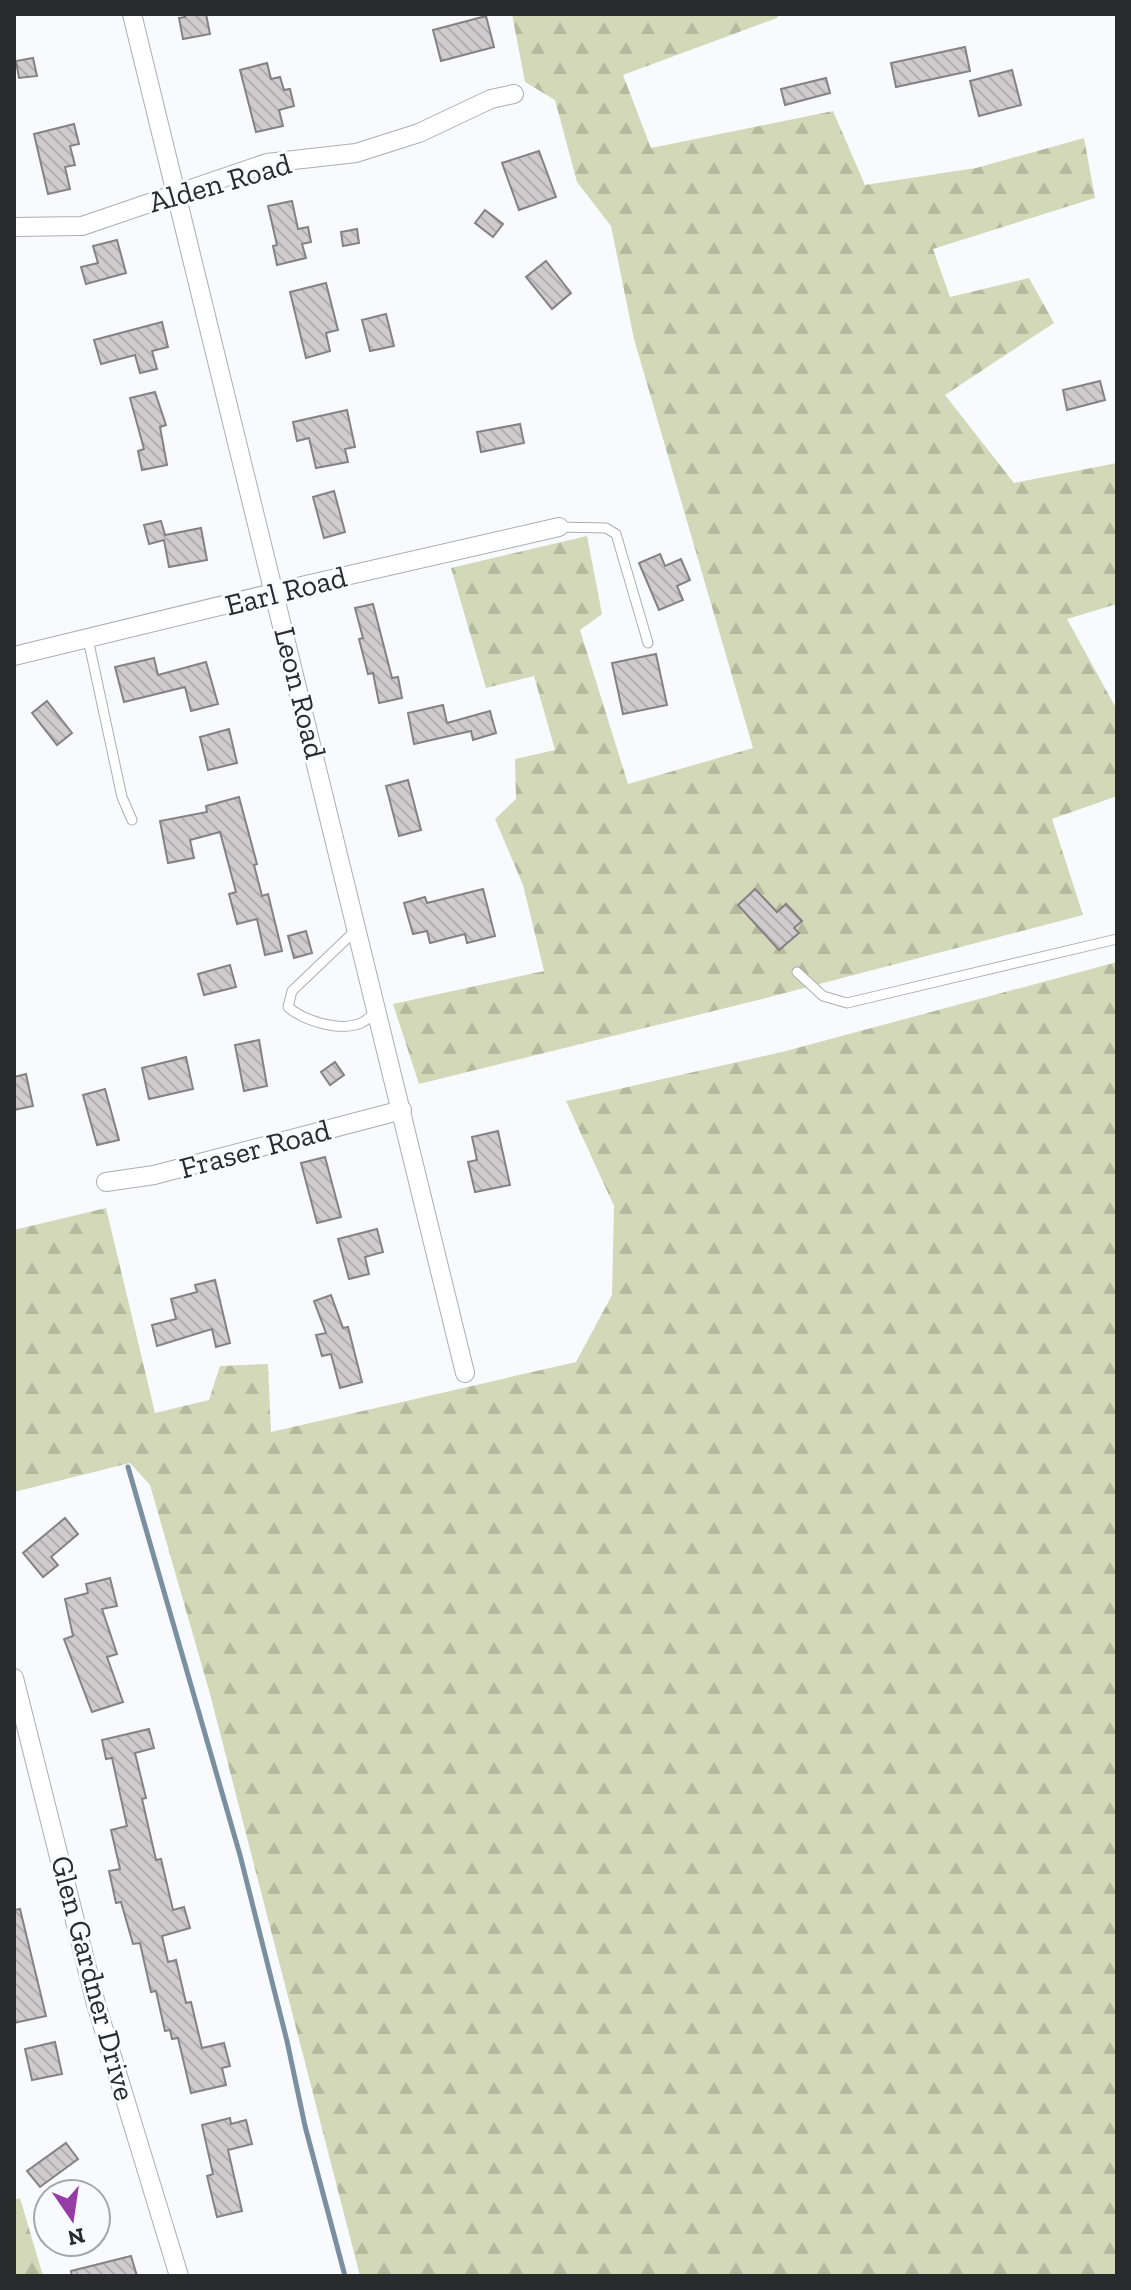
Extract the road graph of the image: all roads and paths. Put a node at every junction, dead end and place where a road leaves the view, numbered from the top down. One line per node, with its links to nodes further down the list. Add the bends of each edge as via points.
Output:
1 (132, 14): 3 (street, Leon Road)
2 (514, 94): 3 (street, Alden Road, via 356,153 267,163)
3 (176, 193): 4 (street, Alden Road, via 82,226); 6 (street, Leon Road)
4 (14, 227)
5 (559, 527): 6 (street, Earl Road); 8 (lane, via 606,528 616,534)
6 (276, 594): 7 (street, Earl Road); 11 (street, Leon Road)
7 (88, 639): 9 (street, Earl Road); 10 (lane, via 122,797)
8 (648, 643)
9 (14, 656)
10 (132, 820)
11 (357, 929): 14 (street, Leon Road); 14 (lane, via 292,991 288,1007 297,1015 347,1026)
12 (1117, 939): 13 (lane, via 847,1003 823,996)
13 (797, 972)
14 (376, 1012): 15 (street, Leon Road)
15 (402, 1110): 16 (street, Fraser Road, via 154,1175); 17 (street, Leon Road)
16 (106, 1182)
17 (465, 1373)
18 (14, 1678): 19 (street, Glen Gardner Drive, via 96,2004)
19 (179, 2276)

